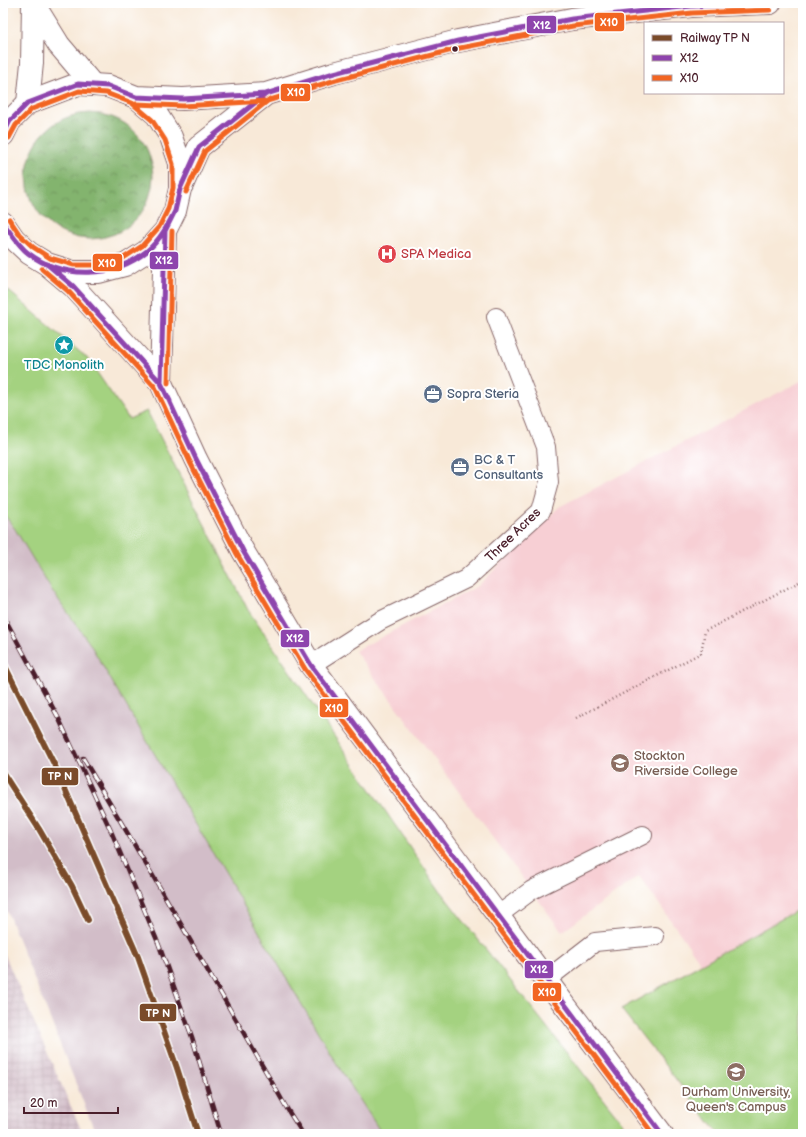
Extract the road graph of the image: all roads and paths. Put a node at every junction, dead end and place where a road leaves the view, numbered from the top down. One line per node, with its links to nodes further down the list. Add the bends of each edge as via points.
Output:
1 (33, 3): 3 (street, via 59,46); 6 (street)
2 (770, 3): 4 (street, via 691,6 572,19 458,41 334,73)
3 (92, 84): 5 (street, via 108,86); 6 (street, via 78,84)
4 (266, 94): 5 (street, via 183,99); 8 (street, via 199,147)
5 (136, 97): 8 (street, via 157,114 172,137 180,162)
6 (28, 103): 7 (street, via 10,121)
7 (3, 135)
8 (180, 189): 10 (street, via 175,211)
9 (3, 223): 11 (street, via 14,239 29,253)
10 (165, 231): 11 (street, via 147,251 125,265 99,272 73,272); 13 (street)
11 (47, 264): 13 (street, via 73,286)
12 (496, 317): 15 (lane, Three Acres, via 546,447 549,482 541,512 466,580 380,621)
13 (162, 383): 15 (street, via 196,459 243,551)
14 (803, 580): 16 (path, via 705,631 701,653)
15 (311, 665): 18 (street)
16 (576, 718)
17 (643, 835): 18 (lane, via 532,890)
18 (497, 916): 20 (street)
19 (655, 936): 20 (lane, via 594,942)
20 (546, 980): 21 (street)
21 (662, 1134)

